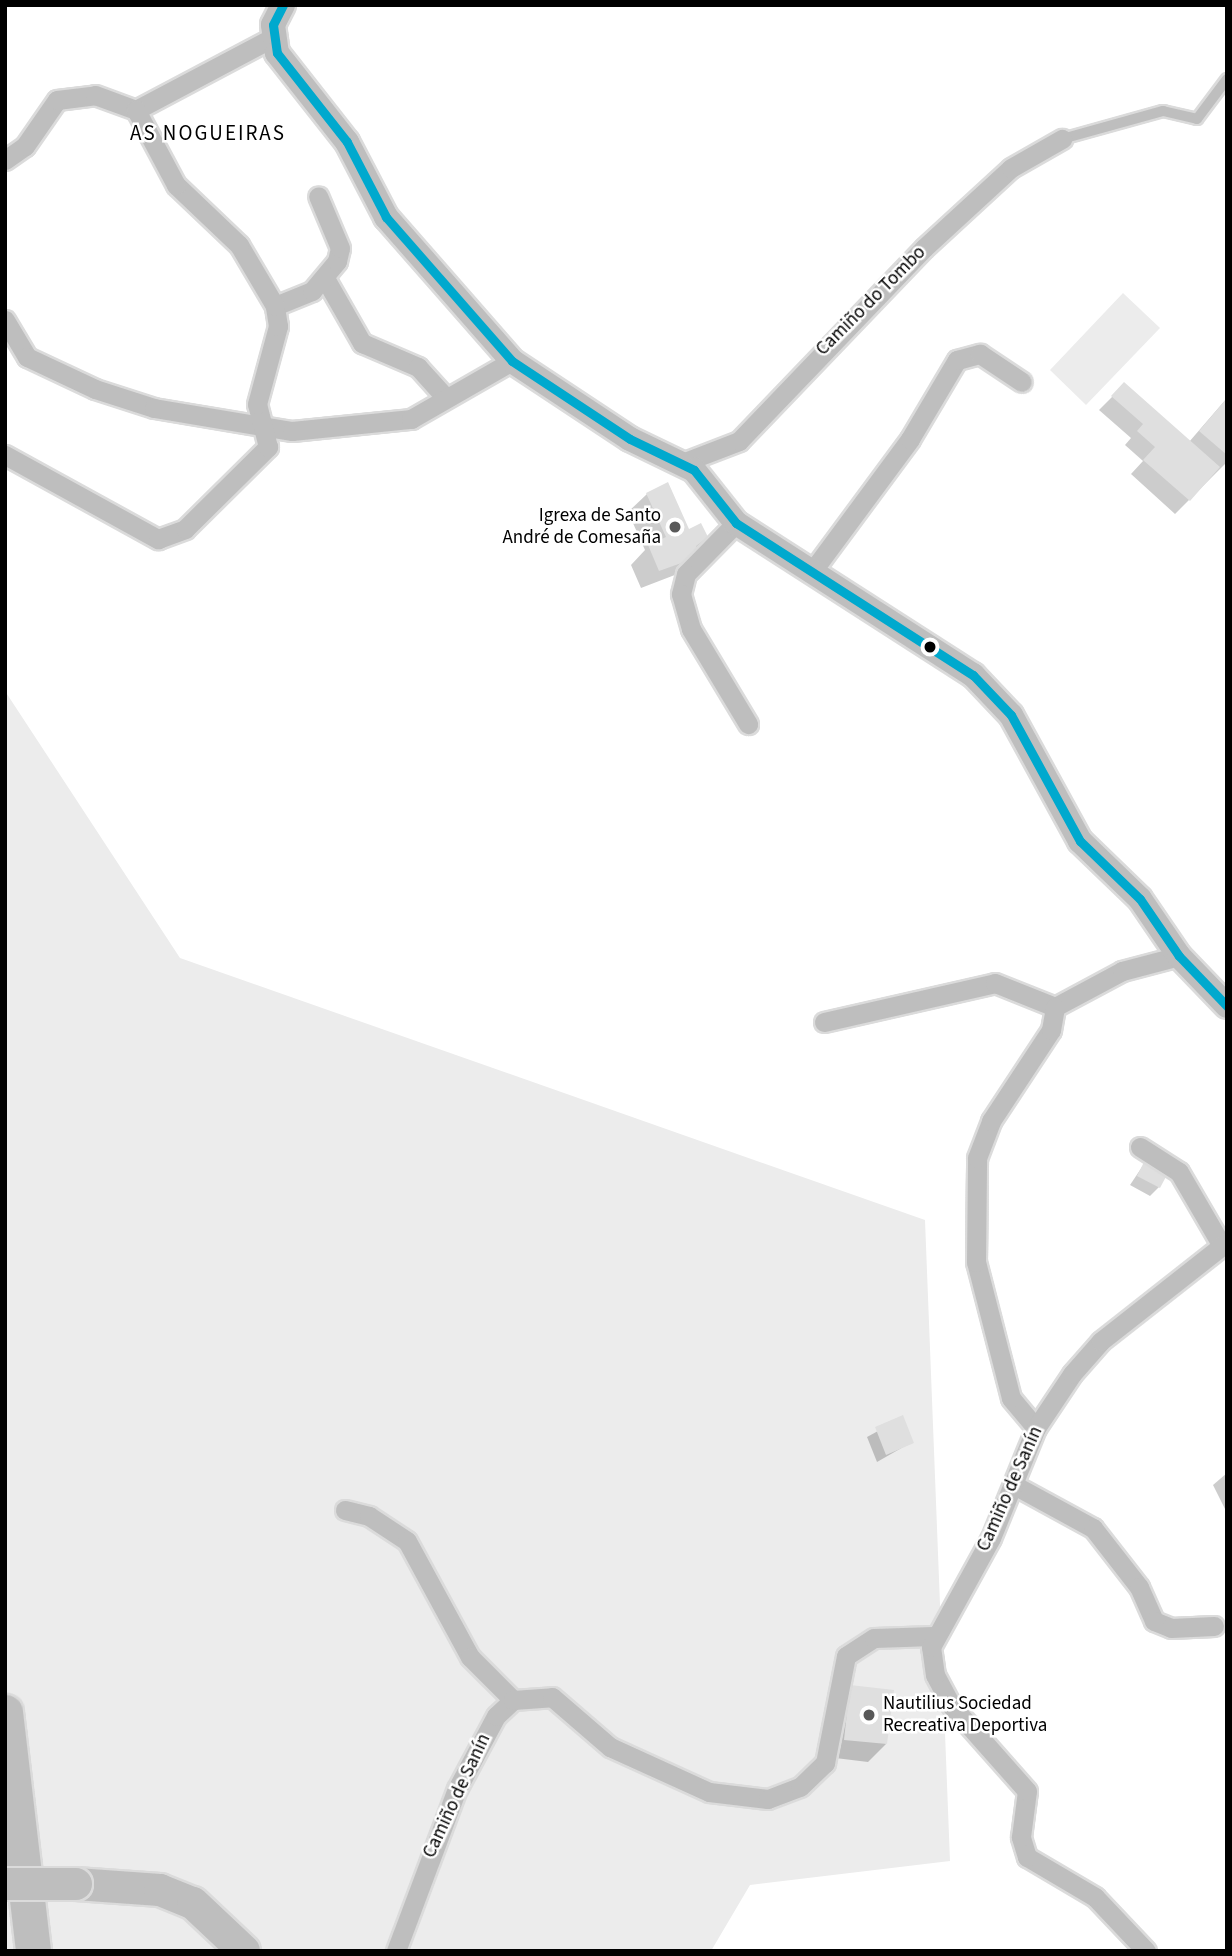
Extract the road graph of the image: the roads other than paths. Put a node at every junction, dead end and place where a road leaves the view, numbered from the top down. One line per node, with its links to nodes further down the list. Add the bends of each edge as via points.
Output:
1 (284, 5): 2 (street)
2 (272, 37): 4 (street); 11 (street, via 277,54 347,142 386,217)
3 (1227, 79): 5 (lane, via 1197,119 1163,111)
4 (136, 110): 6 (street, via 95,95 57,100 24,146); 9 (street, via 176,185 239,245)
5 (1062, 139): 16 (street, Camiño do Tombo, via 1012,168 933,239 739,441)
6 (5, 160)
7 (318, 196): 8 (street, via 340,248)
8 (326, 280): 9 (street); 13 (street, via 362,343 418,367)
9 (275, 306): 14 (street, via 278,326 257,396)
10 (5, 320): 14 (street, via 27,357 95,389 154,408)
11 (512, 361): 13 (street); 16 (street, via 630,439)
12 (1022, 382): 18 (street, via 980,354 957,360 910,439)
13 (444, 397): 14 (street, via 400,422 292,431)
14 (264, 425): 15 (street, via 270,441 264,454 167,538 115,520)
15 (5, 455)
16 (682, 463): 17 (street, via 705,480)
17 (736, 523): 18 (street); 19 (street, via 687,574 681,594 691,629)
18 (811, 573): 20 (street, via 954,662 999,700 1080,841 1140,899)
19 (748, 724)
20 (1180, 956): 21 (street); 22 (street, via 1122,971)
21 (1227, 1006)
22 (1055, 1007): 23 (street, via 995,983); 26 (street, via 1051,1030 990,1121 977,1158 976,1262 1012,1398)
23 (824, 1022)
24 (1140, 1147): 25 (street, via 1179,1172)
25 (1224, 1244): 26 (street, Camiño de Sanín, via 1101,1341)
26 (1036, 1428): 27 (street, Camiño de Sanín)
27 (1014, 1485): 29 (street, via 1093,1528 1139,1587 1153,1621 1171,1628); 30 (street, Camiño de Sanín)
28 (345, 1510): 31 (street, via 369,1516 407,1541 470,1657)
29 (1214, 1626)
30 (933, 1636): 31 (street, via 874,1638 846,1656 825,1763 800,1787 768,1799 709,1792 610,1747 552,1697); 37 (street, via 942,1690 1031,1799 1021,1837 1027,1857 1094,1897)
31 (513, 1700): 36 (street, Camiño de Sanín, via 496,1717 457,1789)
32 (5, 1712): 34 (highway)
33 (5, 1884): 35 (main road, bridge, via 159,1890 193,1903)
34 (33, 1951)
35 (244, 1951)
36 (396, 1951)
37 (1146, 1951)

